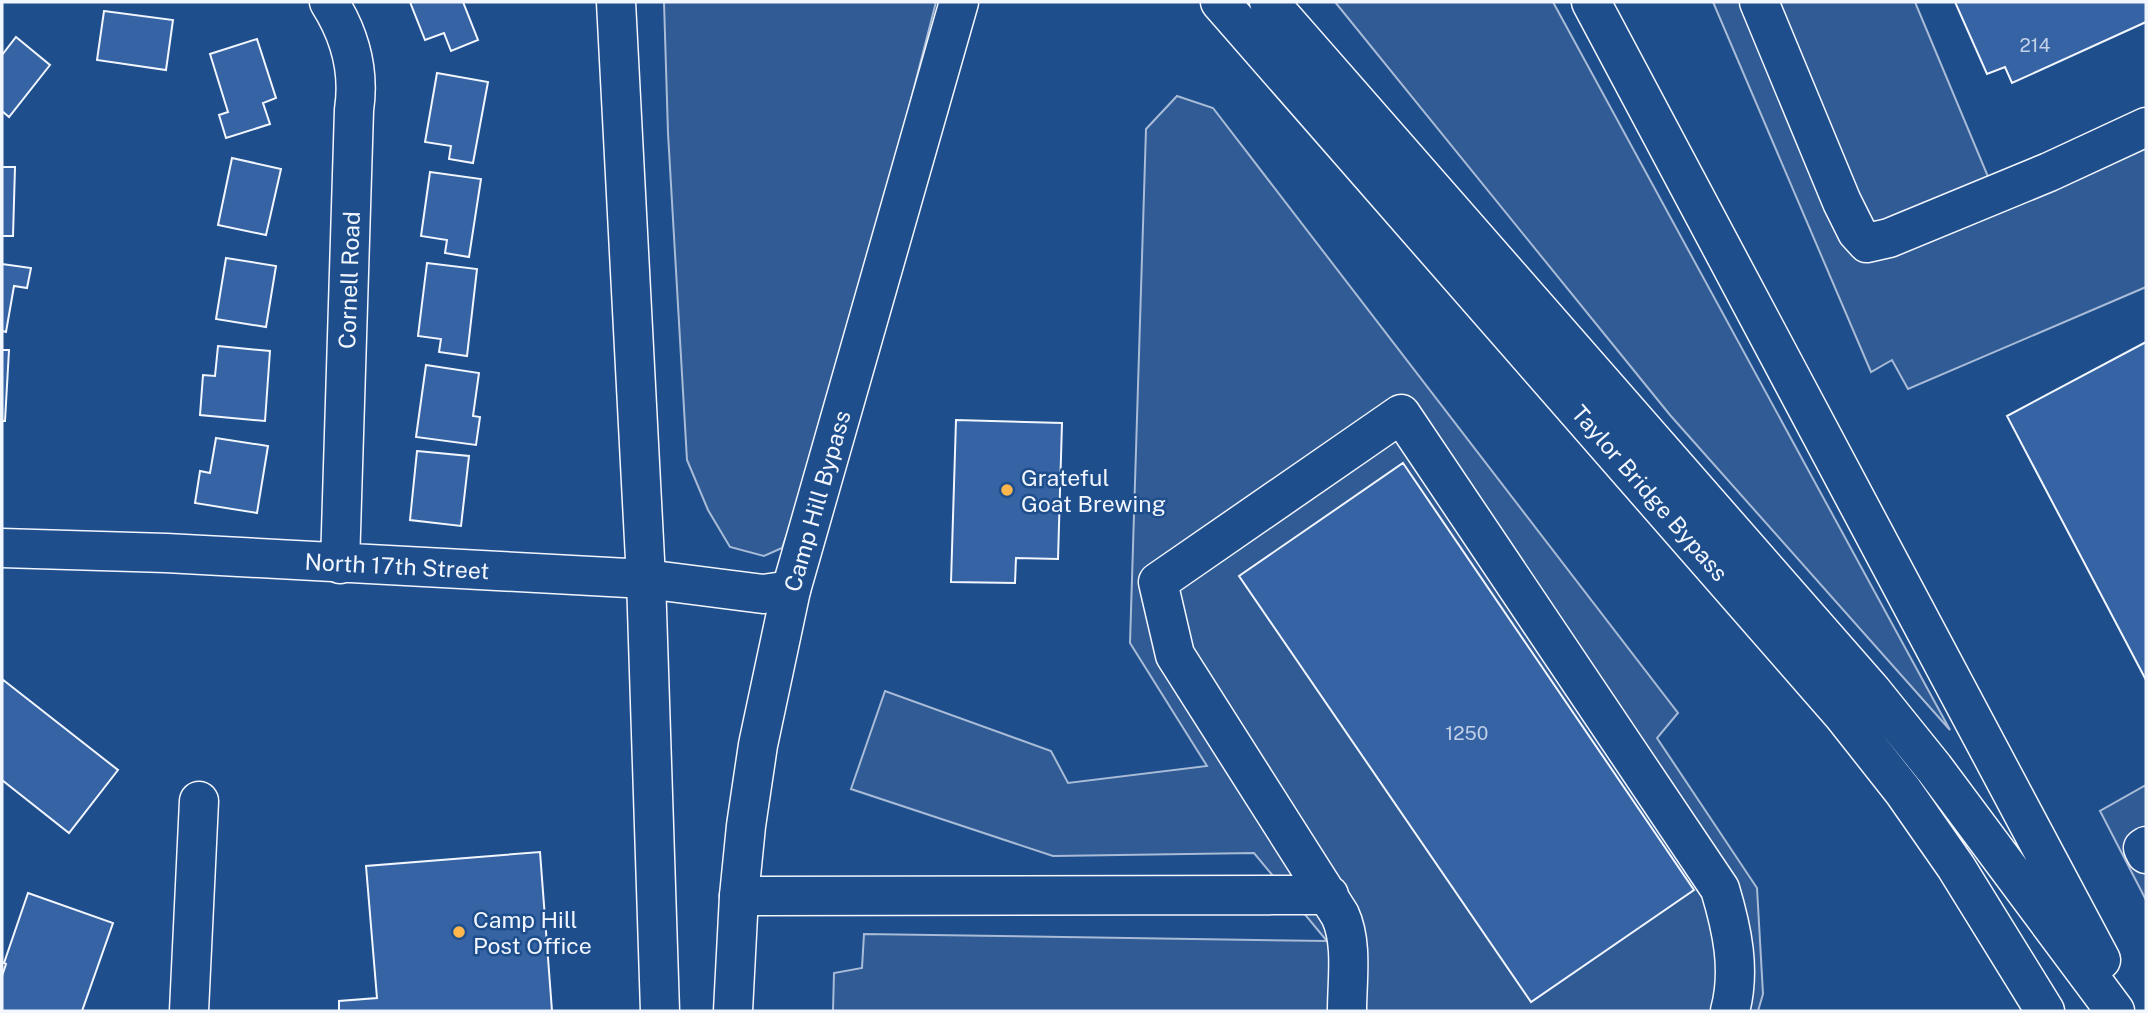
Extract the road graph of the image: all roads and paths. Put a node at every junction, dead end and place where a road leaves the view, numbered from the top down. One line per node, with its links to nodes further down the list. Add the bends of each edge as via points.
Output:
1 (328, 2): 10 (main road, Cornell Road, via 342,22 354,56 357,92)
2 (616, 2): 11 (main road)
3 (959, 2): 12 (main road, Camp Hill Bypass)
4 (1220, 2): 23 (main road, Taylor Bridge Bypass, via 1843,715 1956,867)
5 (1269, 2): 24 (main road, via 1872,691)
6 (1591, 2): 25 (main road)
7 (1759, 2): 8 (main road, via 1842,202 1867,243 2037,177)
8 (2146, 127)
9 (2, 548): 10 (main road, North 17th Street)
10 (341, 564): 11 (main road, North 17th Street)
11 (646, 579): 12 (main road, North 17th Street, via 763,594); 19 (main road)
12 (791, 590): 17 (main road, Camp Hill Bypass, via 758,745)
13 (199, 801): 18 (main road)
14 (2146, 846): 15 (main road)
15 (2146, 854)
16 (1329, 895): 17 (main road); 21 (main road, via 1345,927); 22 (main road, via 1175,655 1158,582 1401,414 1720,889 1733,935 1736,992)
17 (739, 896): 20 (main road, Camp Hill Bypass)
18 (189, 1011)
19 (660, 1011)
20 (733, 1011)
21 (1347, 1011)
22 (1730, 1011)
23 (2045, 1011)
24 (2115, 1011)
25 (2128, 1011)

